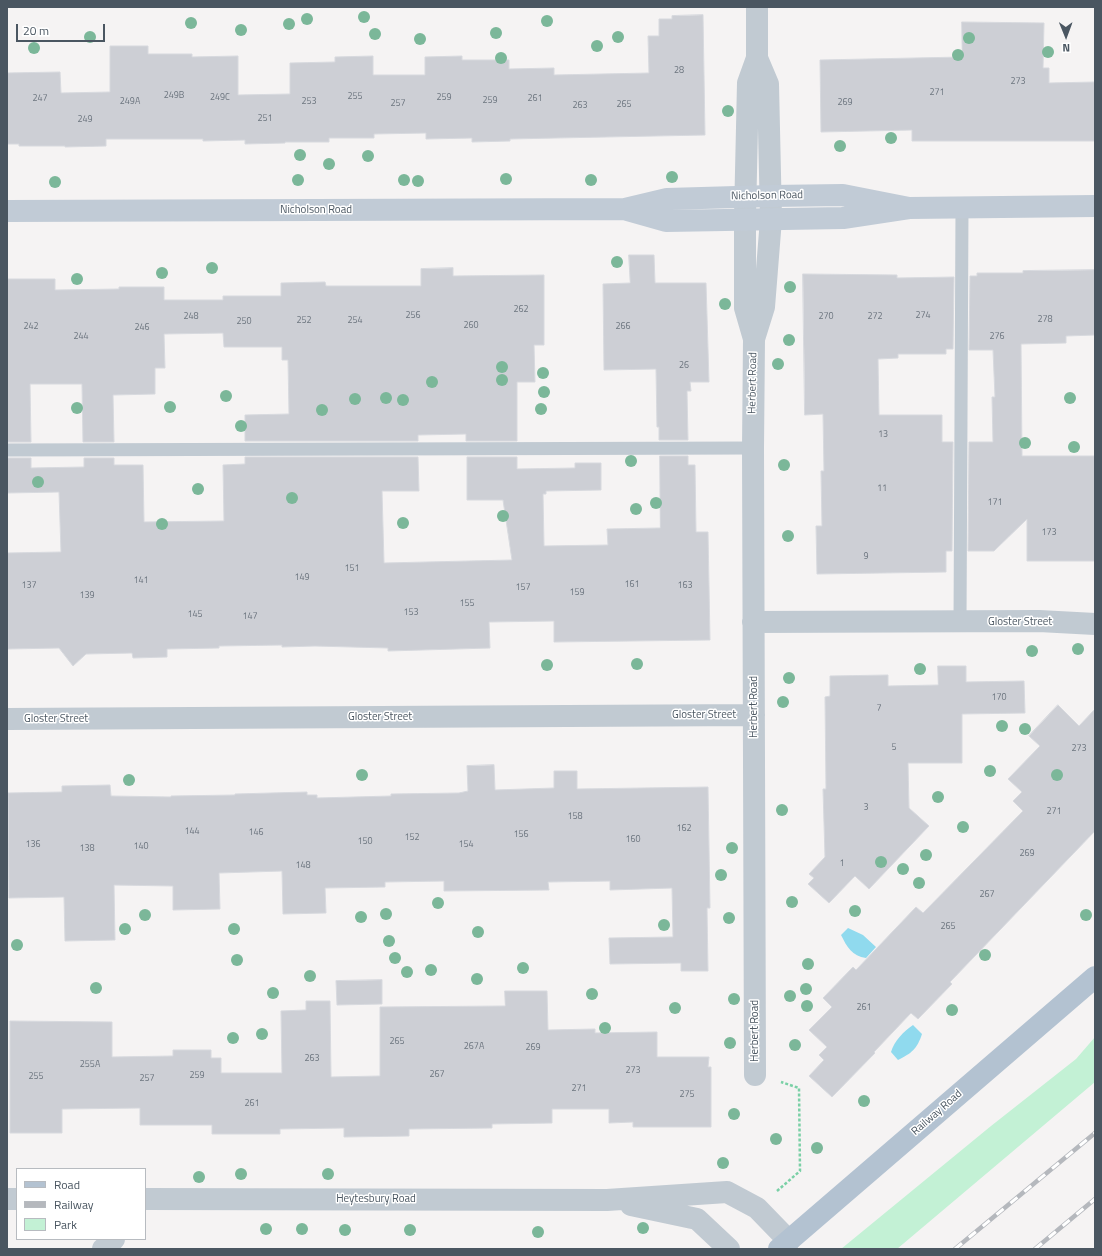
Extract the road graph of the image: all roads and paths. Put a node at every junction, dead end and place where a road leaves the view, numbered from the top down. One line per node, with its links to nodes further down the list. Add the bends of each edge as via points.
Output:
1 (757, 7): 2 (street, Herbert Road)
2 (757, 58): 3 (street, Herbert Road, via 748,83); 4 (street, Herbert Road, via 768,84)
3 (746, 196): 4 (main road, Nicholson Road); 8 (main road, Nicholson Road, via 666,198); 10 (street, Herbert Road)
4 (771, 196): 6 (main road, Nicholson Road, via 843,195); 11 (street, Herbert Road)
5 (1095, 206): 7 (main road, Nicholson Road)
6 (909, 208): 7 (main road, Nicholson Road); 11 (main road, Nicholson Road, via 843,218)
7 (962, 208): 16 (lane)
8 (625, 209): 9 (main road, Nicholson Road); 10 (main road, Nicholson Road, via 666,221)
9 (7, 211)
10 (745, 220): 11 (main road, Nicholson Road); 12 (street, Herbert Road, via 745,308)
11 (771, 220): 12 (street, Herbert Road, via 764,307)
12 (754, 339): 13 (street, Herbert Road)
13 (753, 448): 14 (lane); 15 (street, Herbert Road)
14 (7, 450)
15 (753, 622): 16 (street, Gloster Street); 18 (street, Herbert Road)
16 (960, 622): 17 (street, Gloster Street)
17 (1095, 624)
18 (754, 715): 19 (street, Gloster Street); 21 (street, Herbert Road)
19 (7, 719)
20 (1095, 977): 28 (main road, Railway Road)
21 (755, 1075)
22 (799, 1088): 23 (path)
23 (800, 1170)
24 (154, 1199): 25 (street, Heytesbury Road); 26 (street)
25 (607, 1200): 28 (street, Heytesbury Road, via 727,1192 757,1208); 30 (street, Heytesbury Road, via 697,1219)
26 (146, 1211)
27 (113, 1240): 29 (street)
28 (784, 1245)
29 (103, 1249)
30 (729, 1249)

